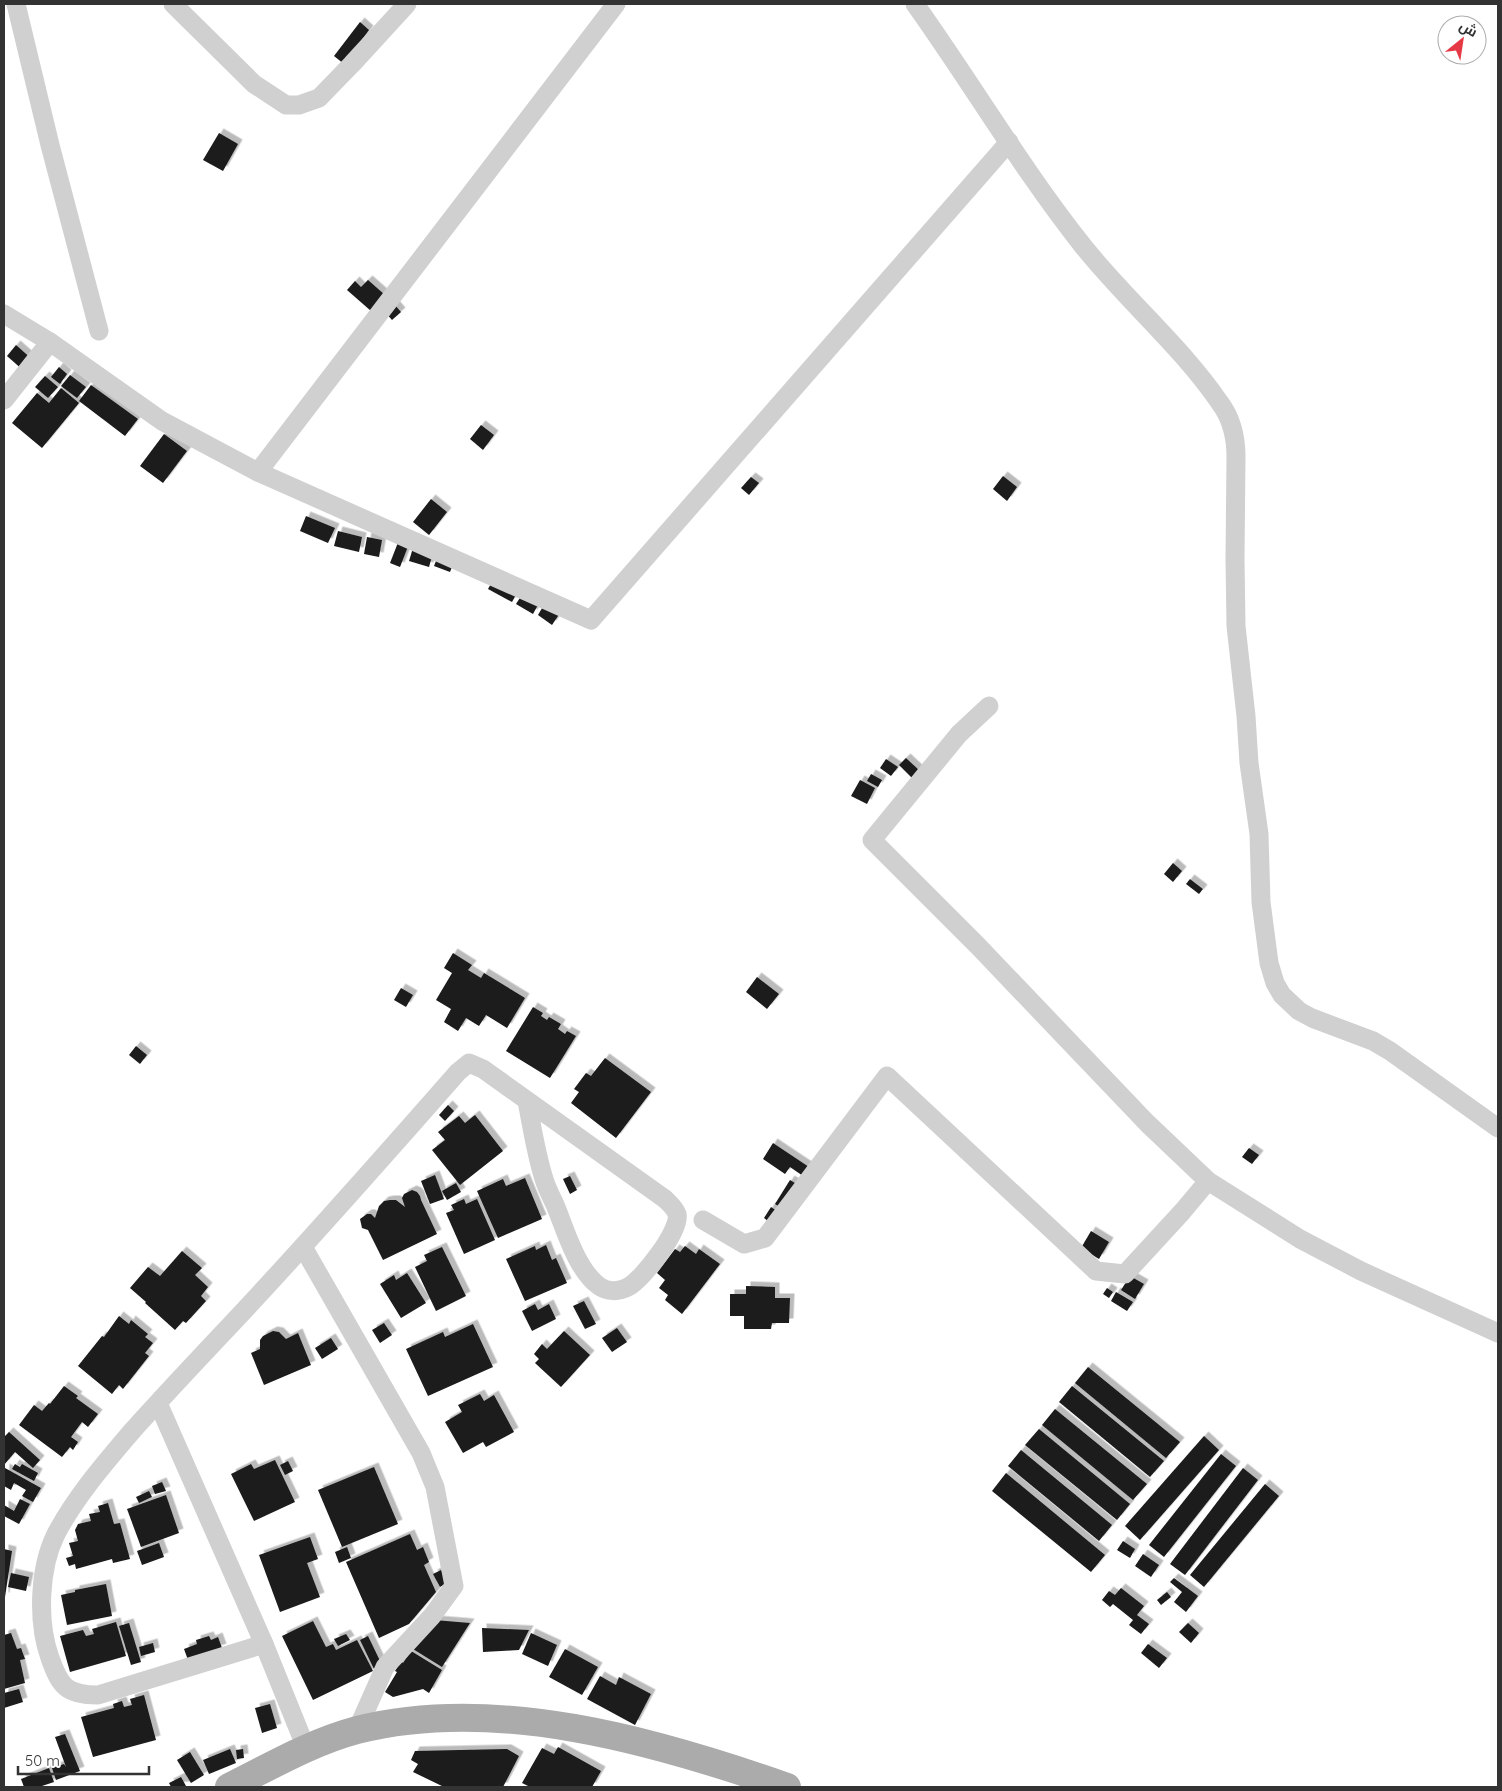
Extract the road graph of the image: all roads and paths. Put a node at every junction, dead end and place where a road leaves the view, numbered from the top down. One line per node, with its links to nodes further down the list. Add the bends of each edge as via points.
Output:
1 (16, 4): 8 (street)
2 (173, 4): 3 (street, via 254,84 286,105 319,98)
3 (406, 4)
4 (616, 4): 11 (street)
5 (915, 4): 6 (street)
6 (1009, 142): 11 (street, via 591,620); 14 (street, via 1048,202 1206,384 1232,427 1236,441 1236,626 1259,834 1264,935 1275,983 1299,1011 1384,1048)
7 (4, 314): 9 (street)
8 (99, 331)
9 (50, 342): 10 (street); 11 (street, via 162,421)
10 (4, 400)
11 (258, 472)
12 (989, 706): 15 (street, via 959,734 872,840 1147,1123)
13 (527, 1101): 13 (street, via 544,1179 576,1256 599,1286 609,1291 629,1287 672,1235 677,1214 665,1199); 17 (street, via 479,1066 469,1063)
14 (1498, 1128)
15 (1208, 1181): 16 (street, via 1125,1274 1096,1271 887,1076 764,1238 744,1244); 18 (street, via 1300,1239 1361,1271)
16 (702, 1220)
17 (303, 1247): 19 (street); 21 (street, via 421,1453 435,1486 454,1586 432,1616 385,1667)
18 (1498, 1333)
19 (158, 1402): 20 (street); 20 (street, via 102,1466 72,1506 55,1536 46,1565 41,1605 44,1643 56,1676 71,1690 83,1695 98,1695)
20 (264, 1644): 22 (street)
21 (357, 1730): 22 (main road); 24 (main road, via 412,1720 451,1718 532,1722 618,1737 725,1765)
22 (306, 1748): 23 (main road)
23 (229, 1787)
24 (787, 1787)

